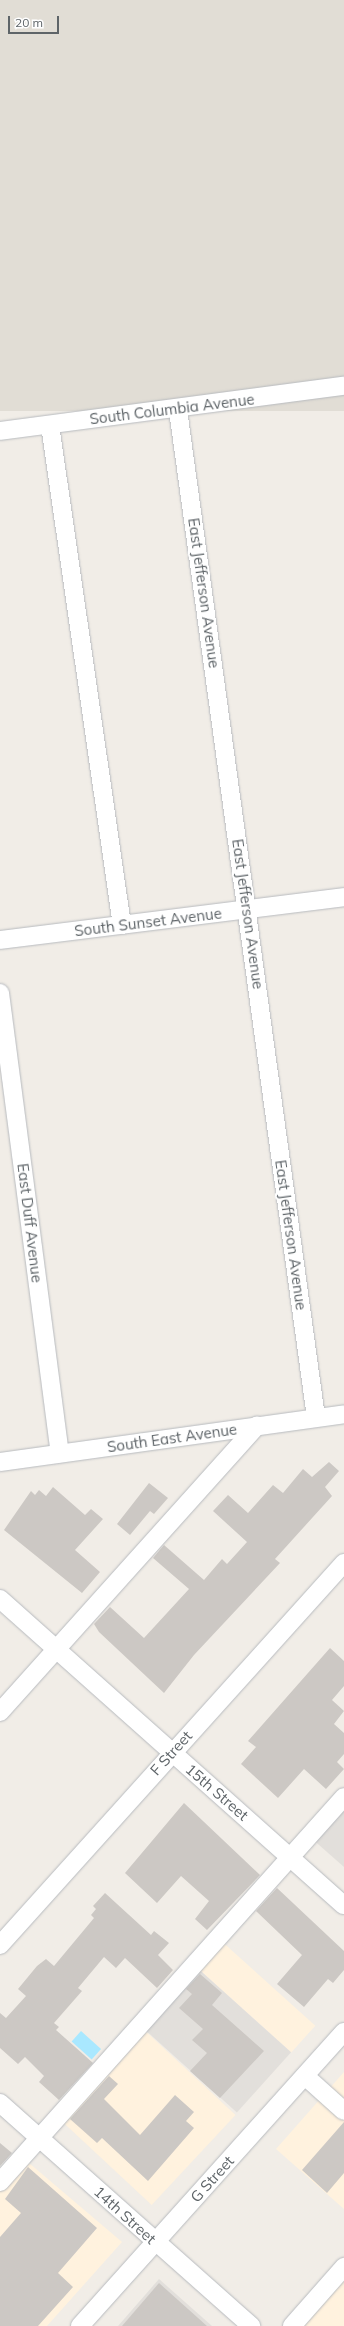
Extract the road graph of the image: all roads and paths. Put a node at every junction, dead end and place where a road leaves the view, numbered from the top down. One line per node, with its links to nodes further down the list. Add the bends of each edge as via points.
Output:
1 (344, 386): 2 (street, South Columbia Avenue)
2 (178, 410): 3 (street, South Columbia Avenue); 6 (street, East Jefferson Avenue)
3 (50, 425): 4 (street, South Columbia Avenue); 7 (street)
4 (0, 431)
5 (344, 897): 6 (street, South Sunset Avenue)
6 (248, 910): 7 (street, South Sunset Avenue); 11 (street, East Jefferson Avenue)
7 (122, 925): 8 (street, South Sunset Avenue)
8 (0, 940)
9 (0, 994): 13 (street, East Duff Avenue)
10 (344, 1414): 11 (street, South East Avenue)
11 (316, 1418): 12 (street, South East Avenue)
12 (257, 1426): 13 (street, South East Avenue); 17 (street)
13 (60, 1453): 14 (street, South East Avenue)
14 (0, 1462)
15 (344, 1563): 19 (street, F Street)
16 (0, 1599): 17 (street, 15th Street)
17 (57, 1649): 18 (street); 19 (street, 15th Street)
18 (0, 1712)
19 (171, 1752): 21 (street, 15th Street); 23 (street, F Street)
20 (344, 1797): 21 (street)
21 (292, 1858): 22 (street, 15th Street); 28 (street)
22 (344, 1904)
23 (0, 1945)
24 (344, 2032): 25 (street, G Street)
25 (305, 2076): 27 (street); 30 (street, G Street)
26 (0, 2103): 28 (street, 14th Street)
27 (344, 2111)
28 (40, 2138): 29 (street); 30 (street, 14th Street)
29 (0, 2182)
30 (156, 2242): 32 (street, G Street); 33 (street, 14th Street)
31 (344, 2267): 34 (street)
32 (80, 2326)
33 (251, 2326)
34 (292, 2326)

